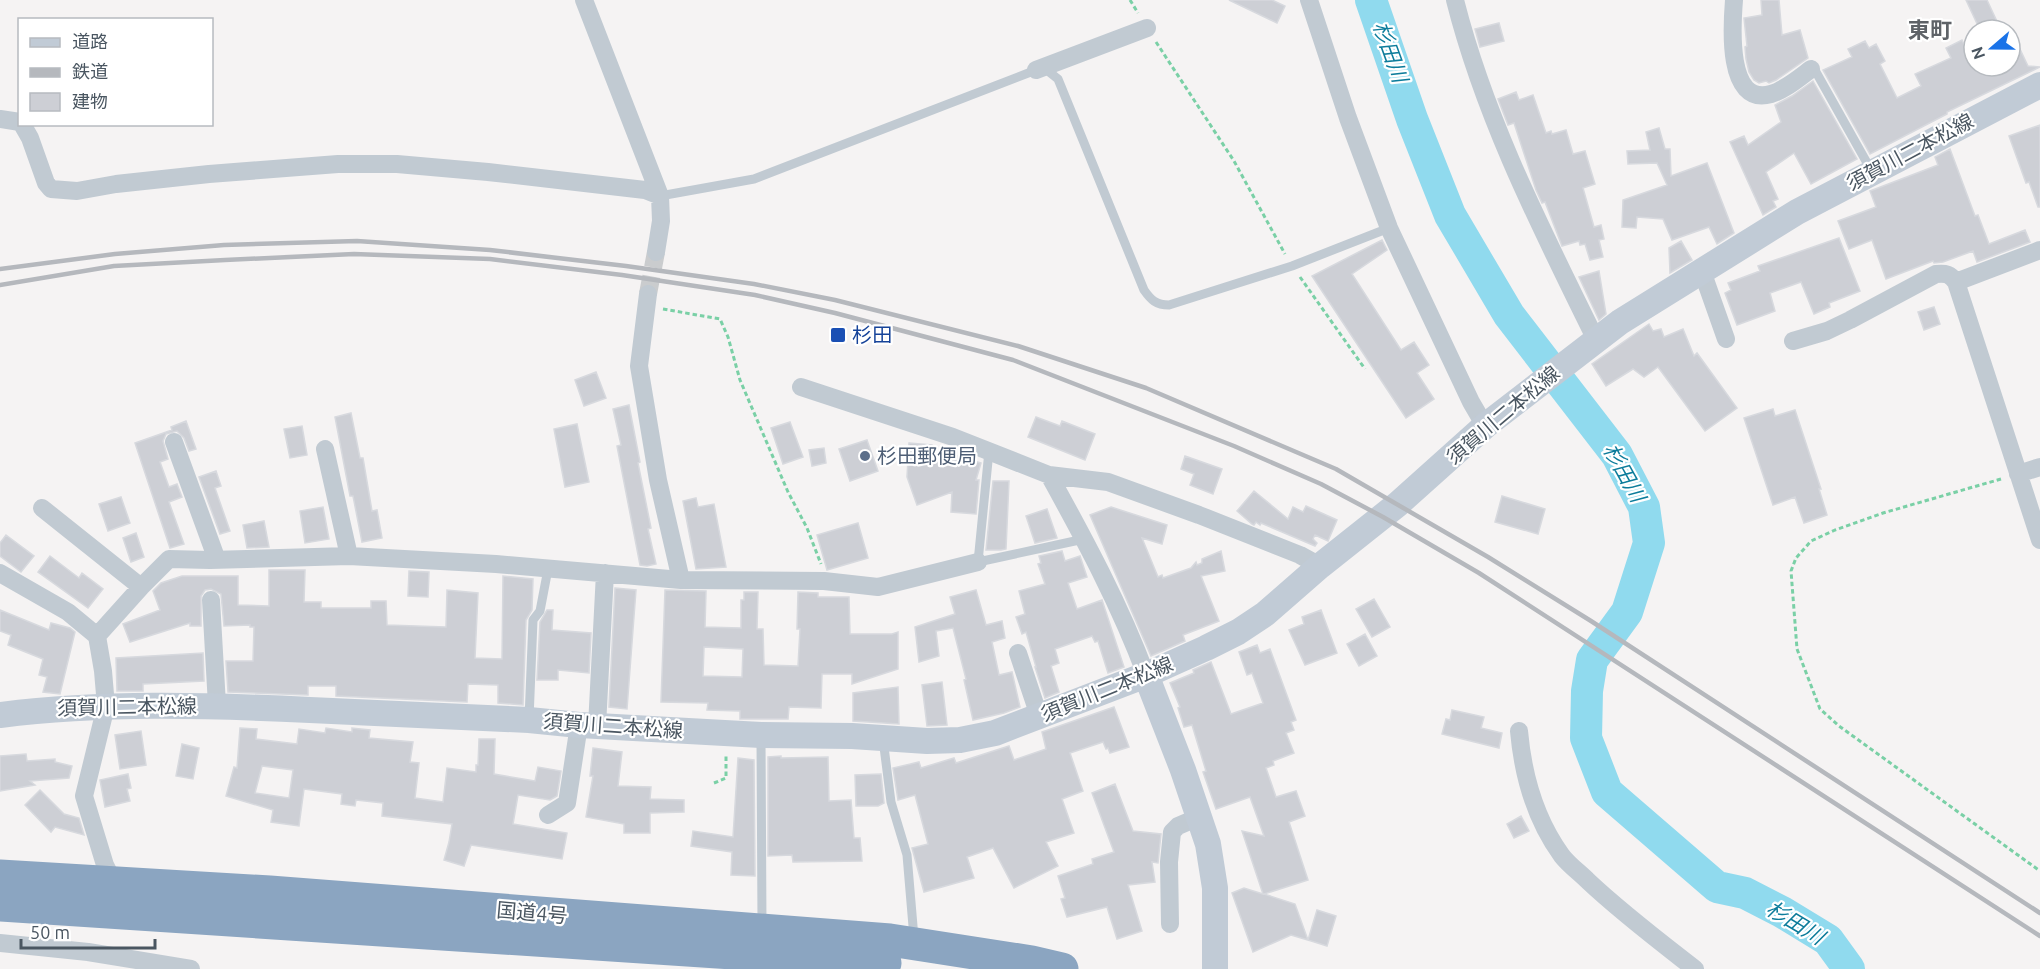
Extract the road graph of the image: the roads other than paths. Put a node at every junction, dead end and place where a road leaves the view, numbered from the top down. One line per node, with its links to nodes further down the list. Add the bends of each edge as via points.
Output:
1 (584, 0): 13 (street)
2 (1309, 0): 14 (street)
3 (1455, 0): 22 (street, via 1480,81)
4 (1734, 0): 6 (street, via 1734,59 1744,88 1751,93 1770,94)
5 (1147, 28): 7 (street)
6 (1811, 69): 12 (lane)
7 (1036, 70): 13 (lane, via 754,179); 14 (lane, via 1048,71 1058,79 1144,290 1152,301 1169,304 1292,266)
8 (2040, 85): 12 (main road, 須賀川二本松線)
9 (0, 119): 10 (street)
10 (18, 122)
11 (23, 126): 13 (street, via 51,189 77,191 209,174 338,164 397,164 645,190)
12 (1873, 172): 17 (main road, 須賀川二本松線, via 1797,212)
13 (660, 196): 16 (street)
14 (1389, 228): 24 (street, via 1471,402)
15 (2040, 250): 18 (street)
16 (656, 252)
17 (1702, 271): 20 (street); 22 (main road, 須賀川二本松線)
18 (1956, 282): 21 (street, via 1945,273 1936,274 1827,331); 29 (street)
19 (647, 300): 41 (street, via 639,366 658,480)
20 (1726, 339)
21 (1793, 341)
22 (1591, 344): 24 (main road, 須賀川二本松線)
23 (801, 387): 27 (street)
24 (1490, 423): 37 (main road, 須賀川二本松線)
25 (174, 442): 35 (street)
26 (325, 448): 34 (street)
27 (989, 452): 30 (street); 36 (lane)
28 (2040, 467): 29 (street)
29 (2018, 474): 33 (street)
30 (1049, 475): 32 (street); 37 (street, via 1108,482)
31 (42, 508): 42 (street)
32 (1084, 539): 36 (lane); 46 (street, via 1130,632)
33 (2040, 540)
34 (349, 556): 35 (street); 38 (street)
35 (217, 560): 42 (street, via 169,559)
36 (978, 562): 41 (street, via 878,587 824,580)
37 (1320, 566): 46 (main road, 須賀川二本松線, via 1285,599 1238,632)
38 (548, 569): 40 (street); 51 (lane, via 540,611 533,620)
39 (0, 573): 44 (street, via 68,612)
40 (605, 573): 41 (street); 52 (street)
41 (681, 580)
42 (141, 587): 44 (street)
43 (211, 600): 47 (street)
44 (98, 636): 48 (street)
45 (1018, 653): 50 (street)
46 (1146, 675): 50 (main road, 須賀川二本松線); 57 (main road)
47 (217, 705): 48 (main road, 須賀川二本松線); 51 (main road, 須賀川二本松線)
48 (106, 706): 49 (main road, 須賀川二本松線); 59 (street, via 84,796)
49 (0, 716)
50 (1039, 716): 55 (main road, 須賀川二本松線, via 995,733 960,740)
51 (530, 720): 52 (main road, 須賀川二本松線)
52 (588, 725): 54 (main road, 須賀川二本松線); 56 (street, via 567,803)
53 (1519, 731): 69 (street, via 1528,786 1541,821 1563,857 1603,896)
54 (762, 735): 55 (main road, 須賀川二本松線); 62 (lane)
55 (883, 740): 64 (lane, via 891,802 907,855)
56 (548, 815)
57 (1199, 817): 61 (street, via 1172,832); 68 (main road, via 1215,888)
58 (0, 876): 59 (highway, 国道4号)
59 (113, 882): 62 (highway, 国道4号)
60 (0, 905): 66 (highway, 国道4号, via 918,964)
61 (1170, 924)
62 (762, 931): 64 (highway, 国道4号)
63 (0, 943): 65 (street, via 88,952)
64 (914, 944): 67 (highway, 国道4号)
65 (190, 969)
66 (941, 969)
67 (1062, 969)
68 (1215, 969)
69 (1695, 969)

